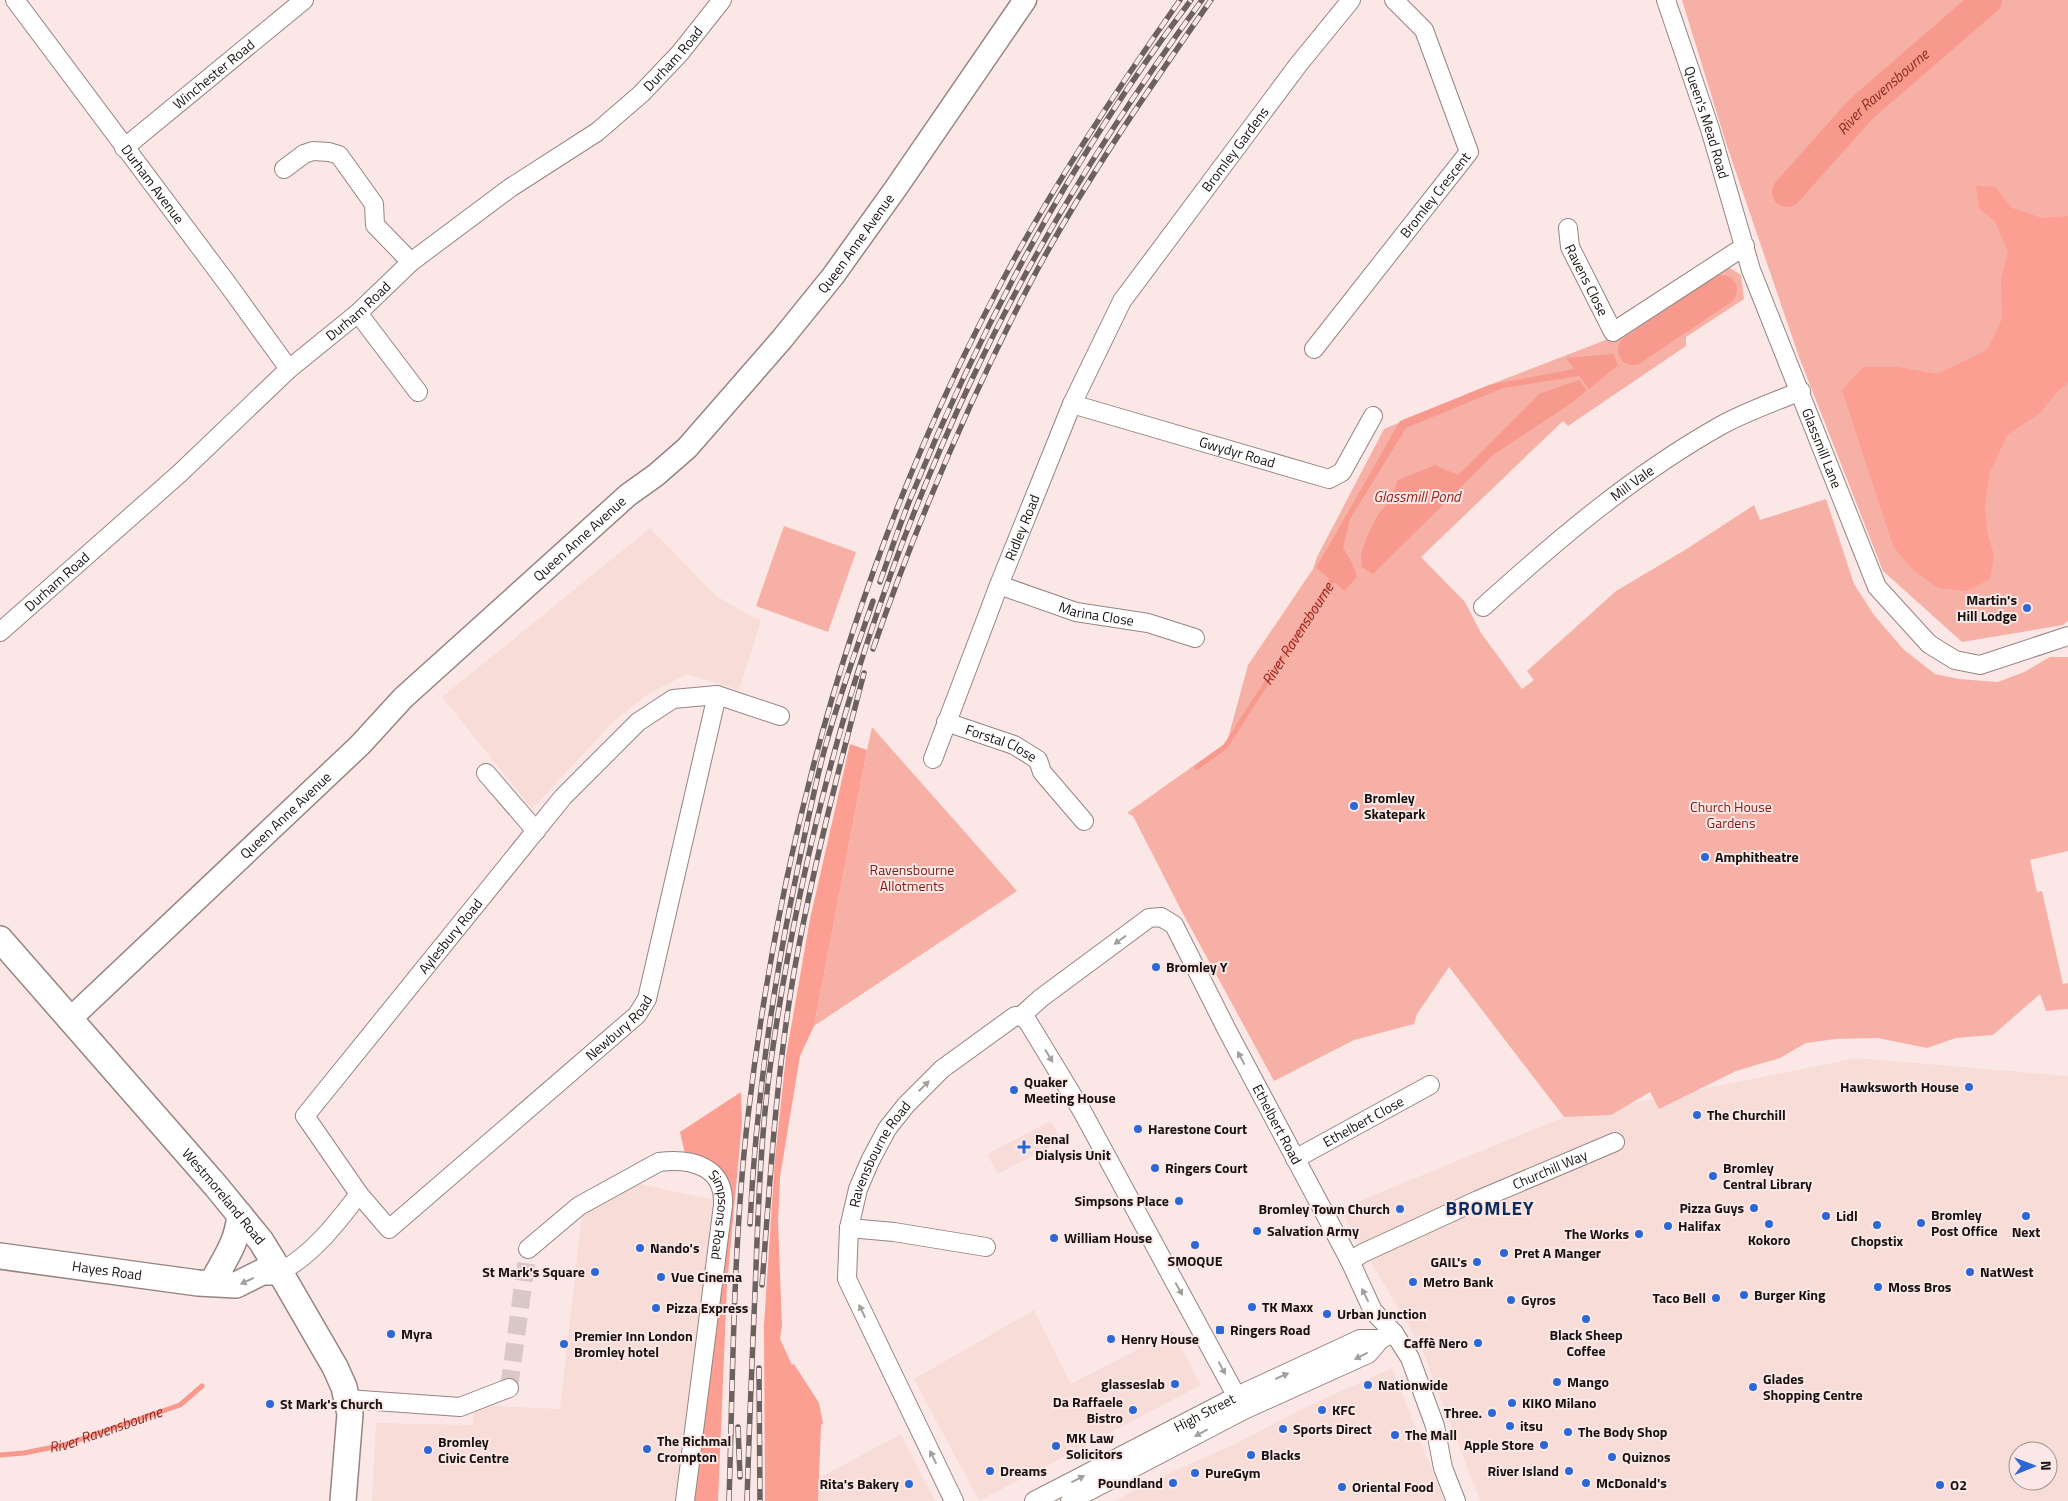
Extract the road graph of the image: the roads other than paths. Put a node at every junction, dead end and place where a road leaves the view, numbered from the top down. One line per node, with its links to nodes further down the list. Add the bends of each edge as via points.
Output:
1 (15, 0): 8 (street, Durham Avenue)
2 (304, 0): 8 (street, Winchester Road)
3 (722, 0): 12 (street, Durham Road, via 680,53 641,94 597,132 510,188)
4 (1025, 0): 36 (street, Queen Anne Avenue, via 834,276 686,448 621,502 403,698 360,745)
5 (1352, 0): 13 (street, Bromley Gardens, via 1298,65)
6 (1394, 0): 15 (street, Bromley Crescent, via 1424,30 1469,152)
7 (1666, 0): 11 (street, Queen's Mead Road)
8 (124, 148): 16 (street, Durham Avenue)
9 (284, 169): 12 (street, via 313,151 339,156 374,204 375,225)
10 (1568, 228): 11 (street, Ravens Close, via 1570,247 1613,332)
11 (1745, 246): 17 (street, Glassmill Lane, via 1751,270)
12 (411, 262): 14 (street, Durham Road)
13 (1122, 301): 19 (street, Ridley Road)
14 (358, 313): 16 (street, Durham Road); 18 (street)
15 (1314, 349)
16 (289, 369): 23 (street, Durham Road, via 179,474)
17 (1800, 391): 22 (street, Mill Vale, via 1723,424 1670,455 1551,545); 24 (street, Glassmill Lane, via 1877,587 1929,644 1955,660 1980,665)
18 (418, 392)
19 (1072, 404): 20 (street, Gwydyr Road, via 1329,478 1342,472); 21 (street, Ridley Road)
20 (1372, 416)
21 (999, 585): 25 (street, Marina Close, via 1076,612 1148,623); 28 (street, Ridley Road)
22 (1483, 607)
23 (0, 632)
24 (2068, 636)
25 (1195, 638)
26 (717, 695): 27 (street, Aylesbury Road); 32 (street, Aylesbury Road, via 673,699 638,722 563,797); 40 (street, Newbury Road, via 647,999 637,1015 389,1229)
27 (780, 716)
28 (946, 722): 29 (street, Ridley Road); 31 (street, Forstal Close, via 1014,745 1038,760 1042,772)
29 (933, 759)
30 (486, 773): 32 (street)
31 (1084, 821)
32 (536, 831): 40 (street, Aylesbury Road, via 305,1116)
33 (1161, 918): 35 (street, Ravensbourne Road, one-way to 35, via 1149,918); 39 (street, Ethelbert Road, one-way to 33, via 1174,925)
34 (0, 939): 36 (main road, Westmoreland Road)
35 (1021, 1016): 42 (street, Ravensbourne Road, one-way to 35, via 858,1189 870,1161 887,1129 906,1105 942,1068 1015,1016); 53 (street, one-way to 53, via 1028,1022 1082,1111)
36 (69, 1020): 41 (main road, Westmoreland Road)
37 (1430, 1085): 39 (street, Ethelbert Close)
38 (1615, 1142): 47 (street, Churchill Way, via 1469,1204)
39 (1295, 1159): 47 (street, Ethelbert Road)
40 (359, 1194): 48 (street, via 330,1230 295,1264)
41 (240, 1215): 43 (main road, Westmoreland Road); 49 (main road, via 232,1250)
42 (849, 1228): 44 (street); 56 (street, Ravensbourne Road, one-way to 42, via 847,1279)
43 (261, 1241): 48 (main road, Westmoreland Road); 49 (main road, via 241,1262)
44 (986, 1247)
45 (528, 1249): 55 (street, Simpsons Road, via 579,1206 659,1162 684,1161 707,1168 714,1174 724,1194)
46 (0, 1256): 49 (main road, Hayes Road)
47 (1350, 1261): 50 (street, Ethelbert Road, one-way to 47)
48 (280, 1272): 49 (main road, Hayes Road, one-way to 49, via 262,1272 236,1285); 52 (main road, Westmoreland Road, via 338,1372)
49 (212, 1283)
50 (1387, 1336): 53 (street, High Street, via 1360,1339); 59 (street, Ethelbert Road, via 1410,1358 1435,1426 1443,1468)
51 (508, 1388): 52 (street, via 460,1407)
52 (347, 1399): 54 (main road, Westmoreland Road, via 350,1419)
53 (1241, 1403): 57 (street, High Street, one-way to 53); 58 (street, High Street, one-way to 58)
54 (344, 1501)
55 (685, 1501)
56 (954, 1501)
57 (1034, 1501)
58 (1070, 1501)
59 (1456, 1501)

